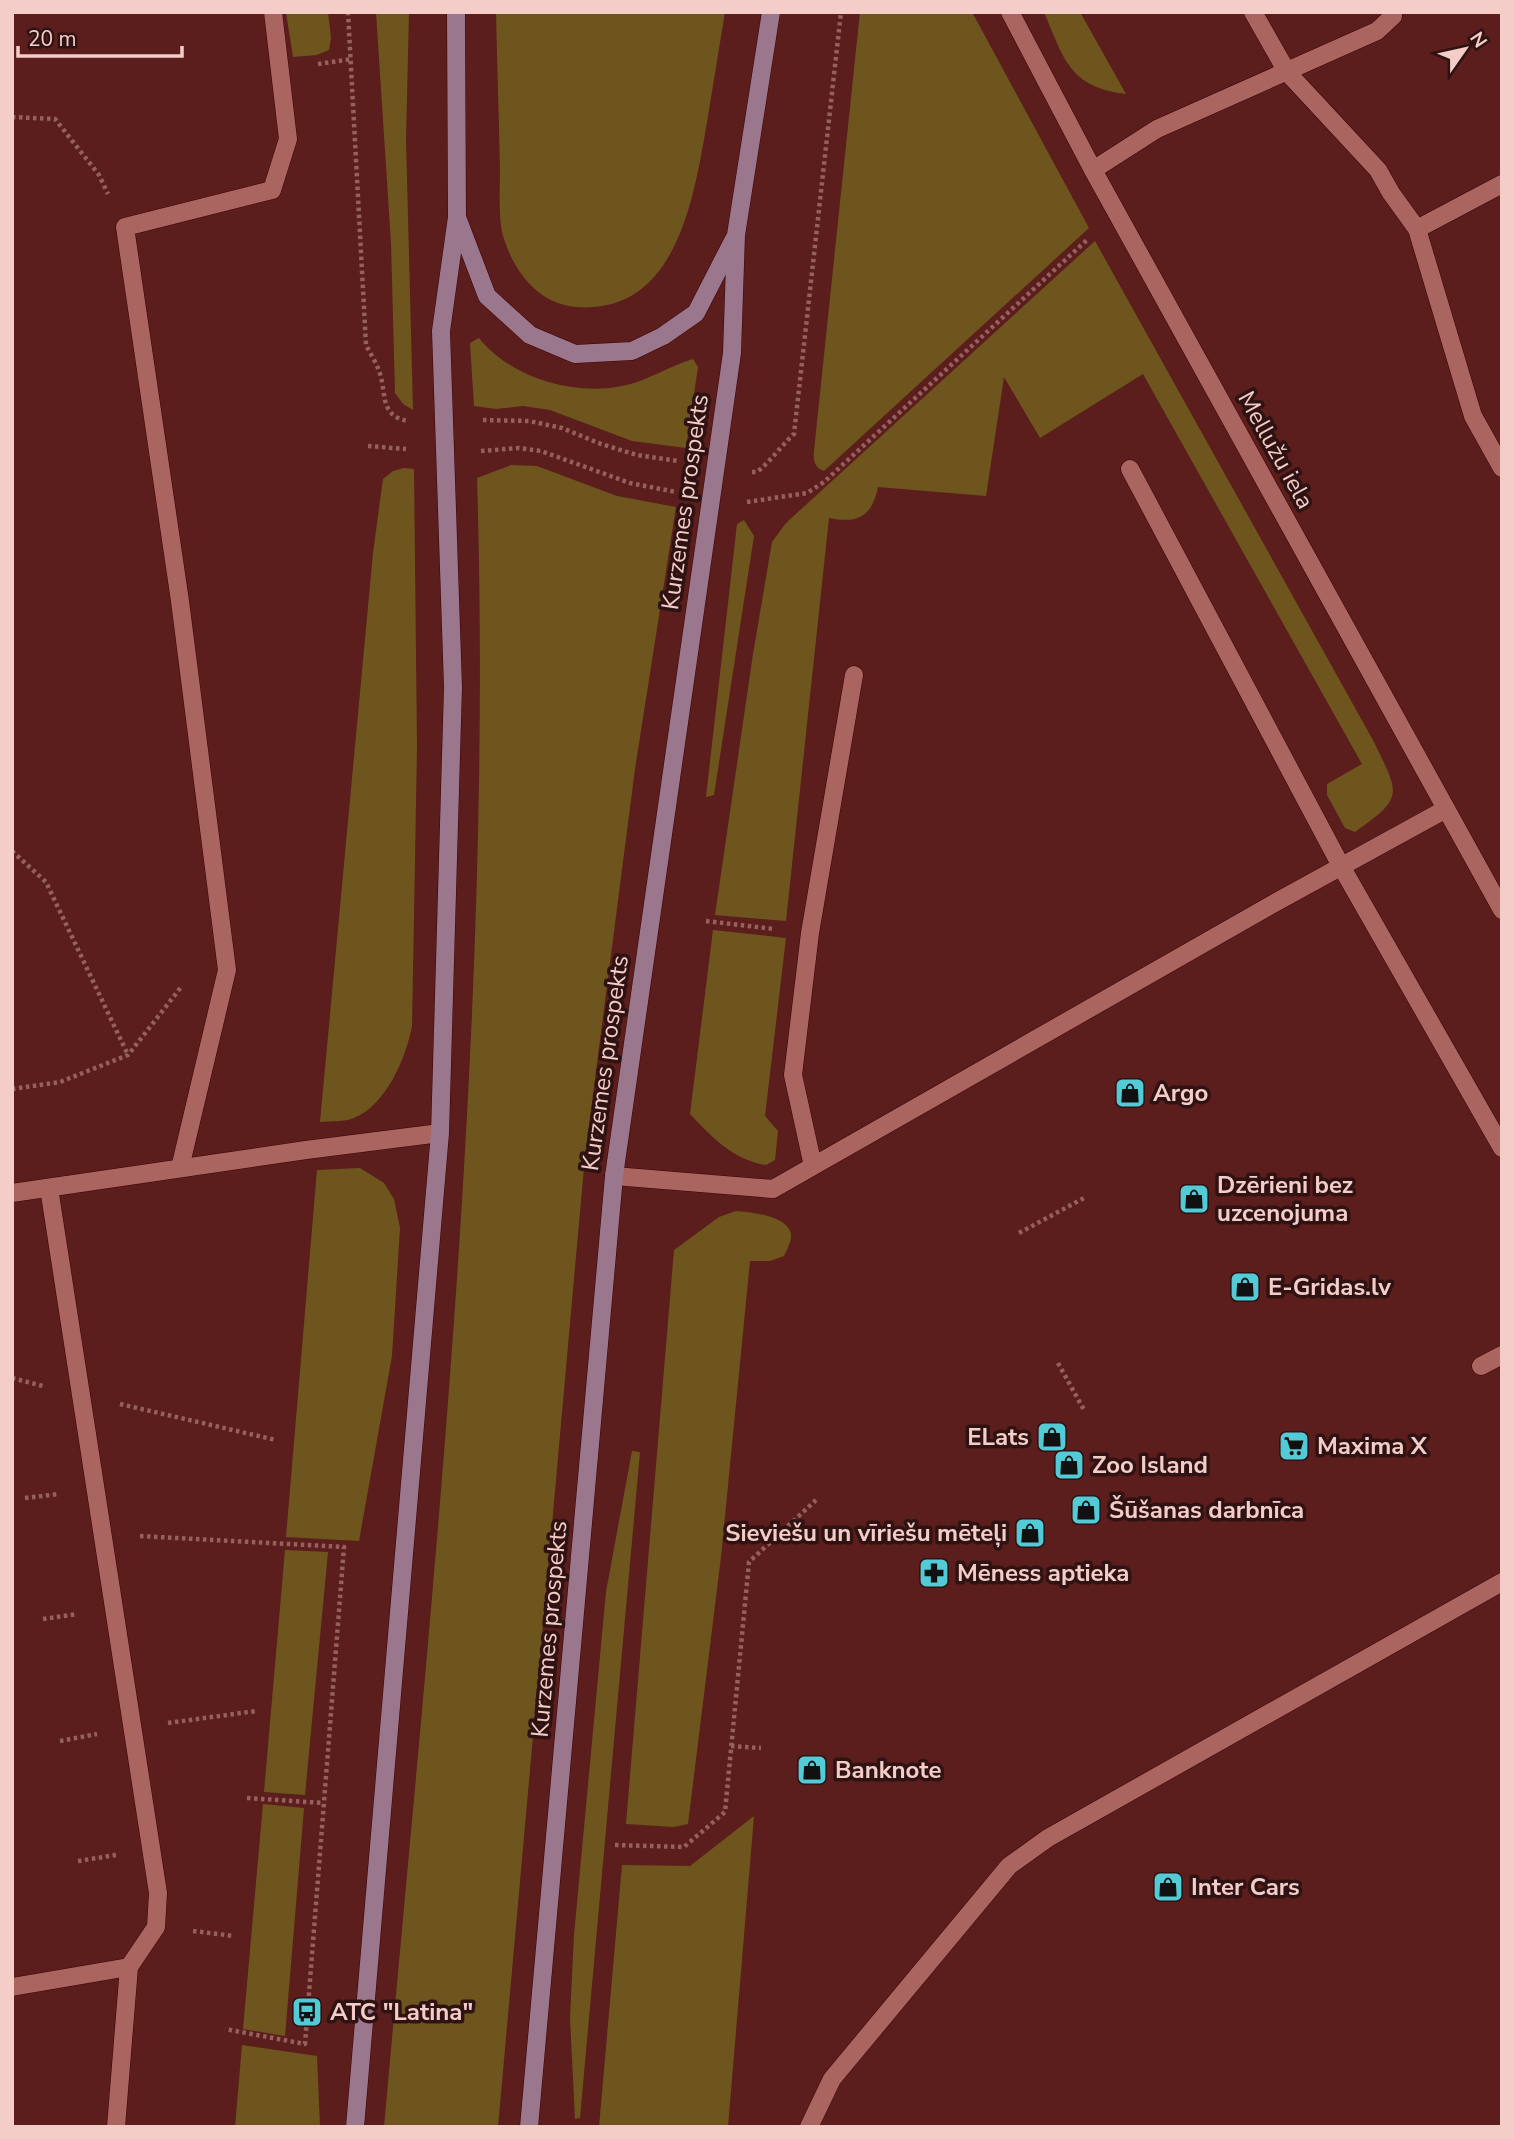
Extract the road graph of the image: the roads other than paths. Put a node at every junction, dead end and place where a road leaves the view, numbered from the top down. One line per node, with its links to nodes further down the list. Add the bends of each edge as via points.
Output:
1 (273, 12): 22 (street, via 288,139 272,190 125,227 180,601 227,970)
2 (456, 12): 10 (main road)
3 (771, 12): 12 (main road, Kurzemes prospekts)
4 (1010, 12): 8 (street, Mellužu iela)
5 (1253, 12): 7 (street)
6 (1392, 12): 7 (street, via 1377,31)
7 (1287, 72): 8 (street, via 1157,129); 11 (street, via 1378,170)
8 (1094, 170): 16 (street, Mellužu iela)
9 (1502, 184): 11 (street)
10 (457, 217): 12 (main road, via 487,296 530,335 575,354 632,351 695,313); 19 (main road, via 441,331 453,687)
11 (1418, 229): 13 (street, via 1473,416)
12 (736, 235): 23 (main road, Kurzemes prospekts, via 732,354)
13 (1502, 468)
14 (1130, 470): 17 (street)
15 (854, 675): 21 (street, via 810,933 793,1075)
16 (1446, 808): 17 (street); 18 (street, Mellužu iela)
17 (1341, 866): 20 (street); 21 (street)
18 (1502, 910)
19 (440, 1133): 22 (street); 32 (main road)
20 (1502, 1148)
21 (813, 1166): 23 (street, via 773,1189)
22 (180, 1168): 24 (street)
23 (614, 1176): 33 (main road, Kurzemes prospekts)
24 (49, 1188): 25 (street); 29 (street, via 158,1893 156,1927)
25 (12, 1193)
26 (1502, 1355): 27 (street)
27 (1481, 1366)
28 (1502, 1582): 34 (street, via 1048,1838 1009,1866 832,2079)
29 (129, 1967): 30 (street); 31 (street)
30 (12, 1987)
31 (116, 2127)
32 (355, 2127)
33 (529, 2127)
34 (809, 2127)

